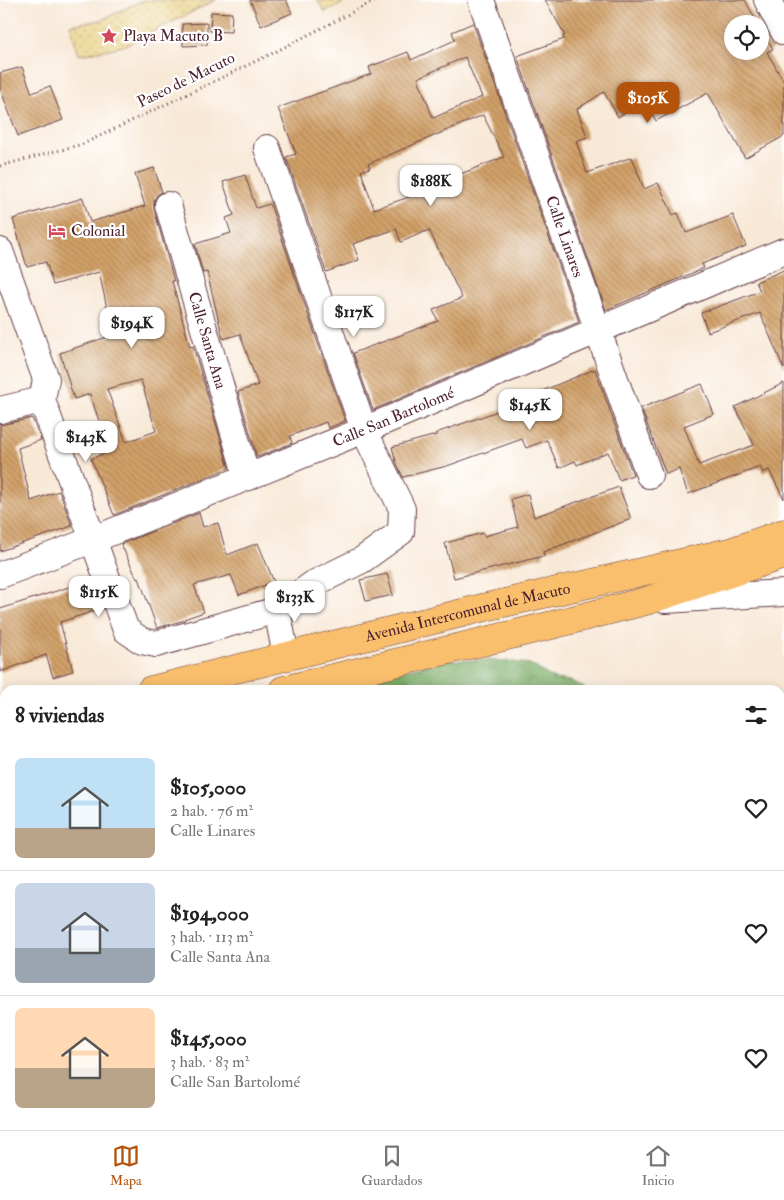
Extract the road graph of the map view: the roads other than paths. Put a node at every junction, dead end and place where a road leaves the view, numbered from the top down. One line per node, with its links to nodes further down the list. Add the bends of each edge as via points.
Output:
1 (481, 0): 8 (street, Calle Linares)
2 (767, 0): 3 (street)
3 (784, 32)
4 (267, 148): 11 (street)
5 (168, 205): 13 (street, Calle Santa Ana)
6 (0, 251): 9 (street, via 46,379)
7 (784, 251): 8 (street, Calle San Bartolomé)
8 (598, 331): 11 (street, Calle San Bartolomé); 12 (street, Calle Linares)
9 (42, 400): 10 (street); 15 (street)
10 (0, 410)
11 (364, 430): 13 (street, Calle San Bartolomé); 20 (street, via 402,509 400,532 362,560 313,584)
12 (649, 475)
13 (247, 477): 15 (street, Calle San Bartolomé)
14 (784, 533): 21 (main road, Avenida Intercomunal de Macuto, via 730,552)
15 (92, 540): 17 (street, Calle San Bartolomé); 20 (street, via 126,630 142,641 156,644)
16 (784, 555): 19 (main road, Avenida Intercomunal de Macuto)
17 (0, 575)
18 (784, 593): 19 (street)
19 (646, 601): 23 (main road, Avenida Intercomunal de Macuto)
20 (277, 610): 21 (street)
21 (286, 656): 22 (main road, Avenida Intercomunal de Macuto)
22 (172, 685)
23 (305, 685)

